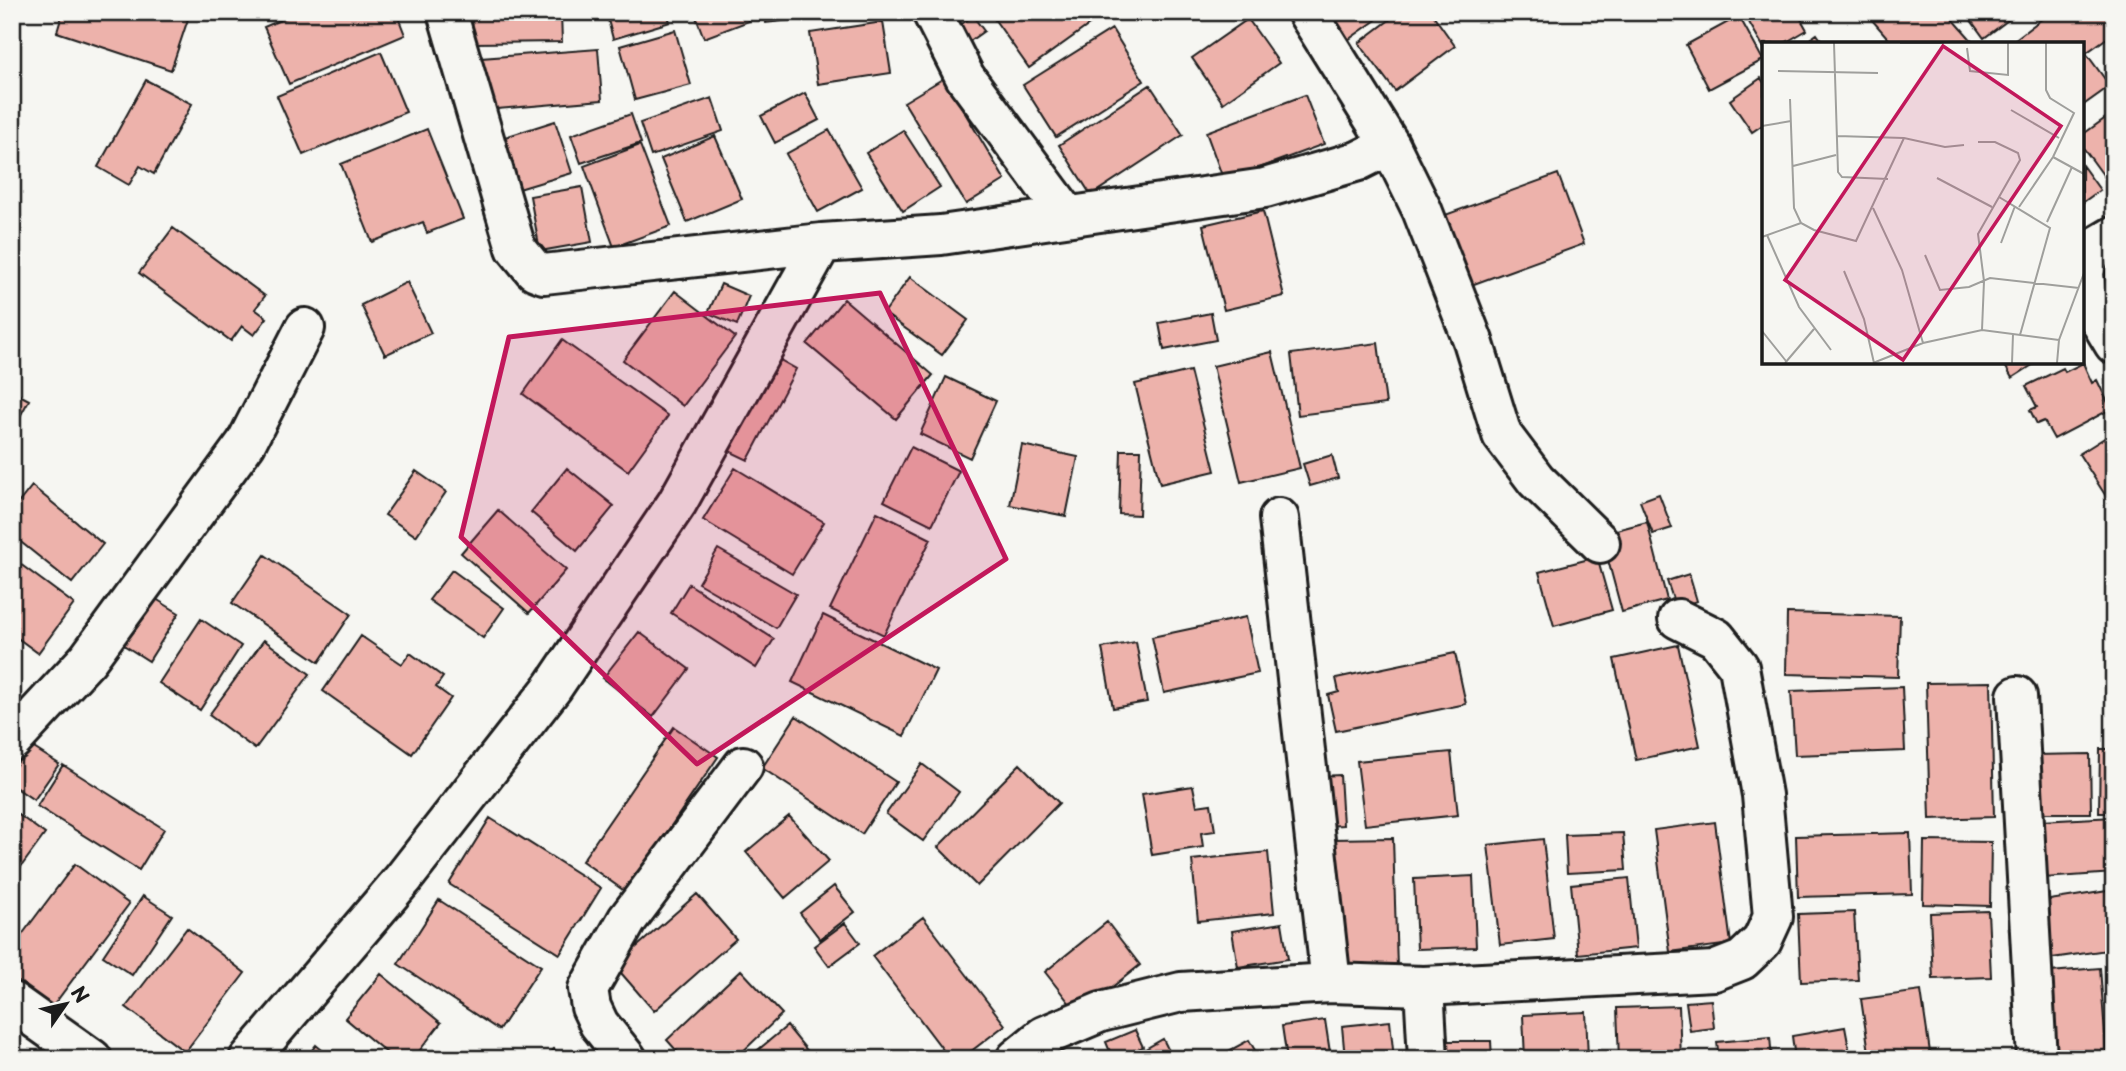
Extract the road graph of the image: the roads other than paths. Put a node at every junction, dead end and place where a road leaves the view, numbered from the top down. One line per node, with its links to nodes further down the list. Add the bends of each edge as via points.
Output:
1 (447, 12): 7 (street, via 516,248 534,270 544,274)
2 (932, 12): 5 (street, via 965,77)
3 (1307, 12): 4 (street)
4 (1390, 145): 5 (street, via 1358,161 1265,188); 11 (street, via 1422,210 1468,329 1502,435 1536,480)
5 (1067, 215): 7 (street, via 940,234)
6 (2114, 236): 9 (street, via 2092,249 2084,272 2087,299)
7 (822, 243): 20 (street, via 677,503 553,687 404,879)
8 (305, 328): 14 (street, via 246,443 88,659)
9 (2114, 344)
10 (1279, 518): 16 (street)
11 (1600, 544)
12 (1678, 619): 17 (street, via 1716,638 1738,667 1762,795 1773,917 1762,941 1742,960 1714,971)
13 (2017, 696): 24 (street)
14 (12, 741)
15 (743, 766): 21 (street, via 627,920 588,989 598,1024)
16 (1331, 983): 17 (street); 22 (street, via 1181,992 1101,1012 1044,1036)
17 (1424, 986): 23 (street)
18 (12, 1002): 19 (street)
19 (92, 1059)
20 (250, 1059)
21 (627, 1059)
22 (1016, 1059)
23 (1428, 1059)
24 (2037, 1059)

